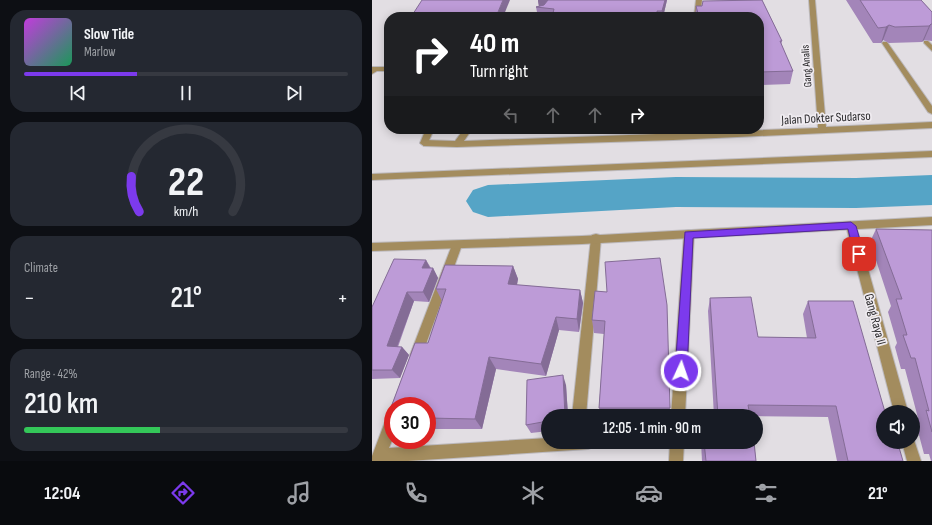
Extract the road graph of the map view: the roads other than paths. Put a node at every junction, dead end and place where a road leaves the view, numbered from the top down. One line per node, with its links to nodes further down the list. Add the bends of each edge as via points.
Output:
1 (699, 0): 3 (street)
2 (812, 0): 11 (street, Gang Analis)
3 (698, 12)
4 (926, 42): 6 (street)
5 (885, 43): 9 (street)
6 (932, 48)
7 (384, 68): 8 (street)
8 (372, 72)
9 (932, 112)
10 (932, 125): 11 (street, Jalan Dokter Sudarso)
11 (822, 130): 12 (street, Jalan Dokter Sudarso)
12 (764, 131)
13 (428, 134): 16 (street, Jalan Dokter Sudarso, via 424,143)
14 (464, 134): 16 (street)
15 (654, 134): 16 (street, Jalan Dokter Sudarso)
16 (457, 144)
17 (932, 154): 18 (street)
18 (372, 176)
19 (932, 222): 20 (street)
20 (851, 226): 21 (street); 26 (street, Gang Raya II)
21 (688, 234): 22 (street); 28 (street)
22 (596, 238): 23 (street); 27 (street)
23 (457, 245): 24 (street); 25 (street)
24 (372, 247)
25 (411, 369)
26 (899, 405)
27 (580, 409)
28 (678, 409)
29 (384, 445): 33 (street)
30 (541, 445): 33 (street)
31 (677, 449): 34 (street)
32 (911, 449): 35 (street)
33 (379, 459)
34 (676, 461)
35 (914, 461)

